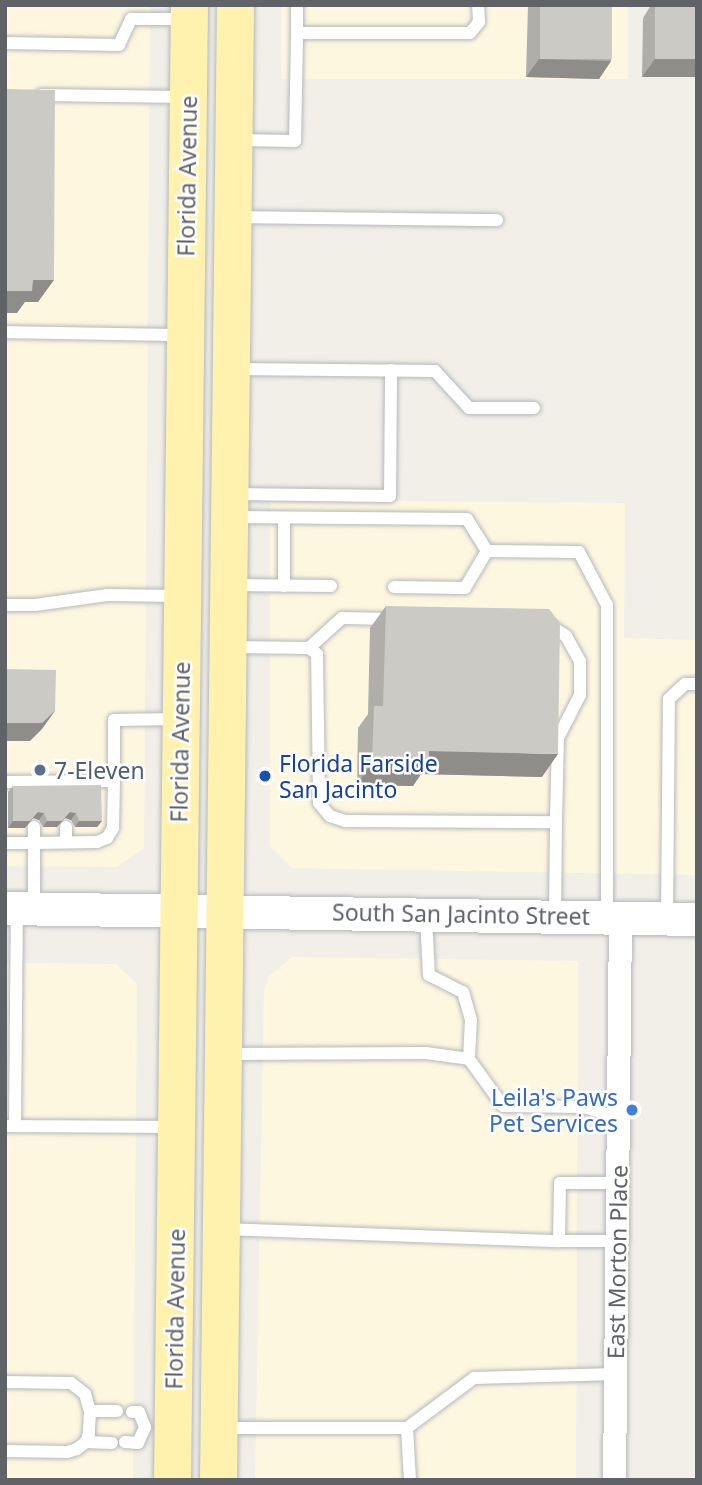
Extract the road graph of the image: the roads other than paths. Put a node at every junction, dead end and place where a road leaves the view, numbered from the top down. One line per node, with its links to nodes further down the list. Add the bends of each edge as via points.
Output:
1 (128, 5): 6 (lane)
2 (235, 5): 11 (main road, Florida Avenue)
3 (297, 5): 7 (lane)
4 (478, 5): 7 (lane, via 479,22 470,33)
5 (189, 12): 6 (lane); 10 (main road, Florida Avenue)
6 (131, 19): 8 (lane, via 119,45)
7 (297, 33): 11 (lane, via 295,141)
8 (5, 43)
9 (31, 94): 10 (lane)
10 (188, 97): 15 (main road, Florida Avenue)
11 (233, 140): 12 (main road, Florida Avenue)
12 (233, 216): 13 (lane); 16 (main road, Florida Avenue)
13 (497, 220)
14 (5, 332): 15 (lane)
15 (185, 335): 26 (main road, Florida Avenue)
16 (231, 369): 17 (lane); 19 (main road, Florida Avenue)
17 (391, 370): 18 (lane, via 435,371 469,408); 19 (lane, via 390,496)
18 (534, 408)
19 (229, 505): 20 (lane); 22 (main road, Florida Avenue)
20 (284, 518): 21 (lane, via 467,519); 23 (lane)
21 (487, 551): 25 (lane, via 465,588); 47 (lane, via 579,552 607,605)
22 (228, 585): 23 (lane); 30 (main road, Florida Avenue)
23 (284, 586): 24 (lane)
24 (331, 586)
25 (394, 587)
26 (183, 596): 27 (lane, via 107,595); 33 (main road, Florida Avenue)
27 (5, 605)
28 (407, 619): 31 (lane, via 342,618)
29 (538, 621): 36 (lane, via 555,626 566,636 580,661 580,695 558,738)
30 (228, 647): 31 (lane); 44 (main road, Florida Avenue)
31 (309, 648): 36 (lane, via 320,664 320,803 330,816 345,821)
32 (697, 684): 48 (lane, via 685,684 669,699)
33 (181, 719): 34 (lane, via 114,720); 43 (main road, Florida Avenue)
34 (114, 780): 35 (lane, via 34,787); 39 (lane, via 113,828 107,838)
35 (5, 782)
36 (556, 822): 46 (lane)
37 (34, 827): 41 (lane)
38 (66, 827): 39 (lane)
39 (66, 842): 41 (lane)
40 (5, 843): 41 (lane)
41 (34, 843): 42 (lane)
42 (19, 908): 43 (main road, South San Jacinto Street); 52 (lane)
43 (177, 909): 44 (main road, South San Jacinto Street); 53 (main road, Florida Avenue)
44 (225, 909): 45 (main road, South San Jacinto Street); 49 (main road, Florida Avenue)
45 (426, 914): 46 (main road, South San Jacinto Street); 50 (lane, via 429,975 463,992 471,1020)
46 (555, 916): 47 (main road, South San Jacinto Street)
47 (614, 918): 48 (main road, South San Jacinto Street); 51 (street, East Morton Place)
48 (682, 919)
49 (223, 1054): 50 (lane, via 426,1053); 55 (main road, Florida Avenue)
50 (469, 1059): 51 (lane, via 503,1106 584,1107)
51 (618, 1118): 54 (street, East Morton Place)
52 (10, 1126): 53 (lane)
53 (177, 1127): 63 (main road, Florida Avenue)
54 (618, 1183): 56 (lane, via 560,1183); 57 (street, East Morton Place)
55 (221, 1229): 56 (lane); 64 (main road, Florida Avenue)
56 (559, 1241): 57 (lane)
57 (617, 1241): 58 (street, East Morton Place)
58 (616, 1374): 65 (lane, via 474,1378); 71 (street, East Morton Place)
59 (5, 1382): 60 (lane, via 71,1383 85,1394)
60 (90, 1410): 61 (lane); 66 (lane)
61 (117, 1411)
62 (132, 1412): 63 (lane)
63 (159, 1427): 66 (lane, via 138,1443); 68 (main road, Florida Avenue)
64 (219, 1428): 65 (lane); 69 (main road, Florida Avenue)
65 (407, 1428): 70 (lane)
66 (86, 1442): 67 (lane, via 67,1452)
67 (5, 1451)
68 (172, 1480)
69 (218, 1480)
70 (410, 1480)
71 (614, 1480)

